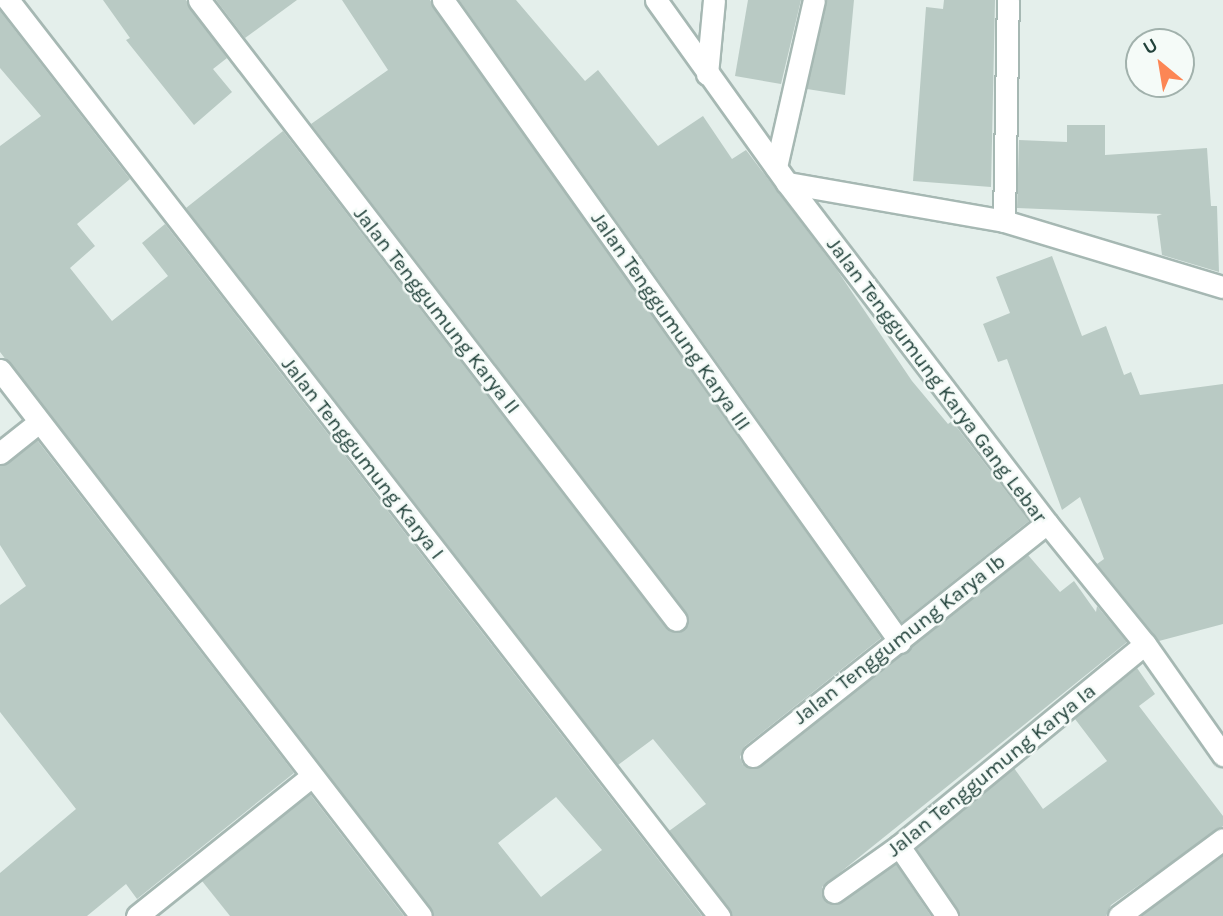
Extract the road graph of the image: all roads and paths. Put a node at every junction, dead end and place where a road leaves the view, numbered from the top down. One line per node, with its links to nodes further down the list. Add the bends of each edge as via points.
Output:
1 (8, 0): 27 (street, Jalan Tenggumung Karya I)
2 (199, 0): 16 (street, Jalan Tenggumung Karya II)
3 (443, 0): 17 (street, Jalan Tenggumung Karya III)
4 (656, 0): 8 (street, Jalan Tenggumung Karya Gang Lebar)
5 (715, 0): 8 (street)
6 (814, 0): 9 (street)
7 (1008, 0): 10 (street)
8 (707, 74): 9 (street, Jalan Tenggumung Karya Gang Lebar)
9 (781, 175): 10 (street); 15 (street, Jalan Tenggumung Karya Gang Lebar)
10 (1004, 221): 11 (street)
11 (1223, 287)
12 (0, 370): 13 (street)
13 (40, 422): 14 (street); 21 (street)
14 (0, 453)
15 (1047, 523): 17 (street, Jalan Tenggumung Karya Ib); 18 (street, Jalan Tenggumung Karya Gang Lebar)
16 (676, 620)
17 (900, 642): 20 (street, Jalan Tenggumung Karya Ib, via 818,700)
18 (1145, 644): 19 (street, Jalan Tenggumung Karya Gang Lebar); 23 (street, Jalan Tenggumung Karya Ia)
19 (1223, 755)
20 (753, 756)
21 (312, 776): 25 (street); 26 (street)
22 (1223, 839): 29 (street)
23 (899, 846): 24 (street, Jalan Tenggumung Karya Ia); 28 (street)
24 (834, 892)
25 (136, 916)
26 (421, 916)
27 (719, 916)
28 (947, 916)
29 (1119, 916)

